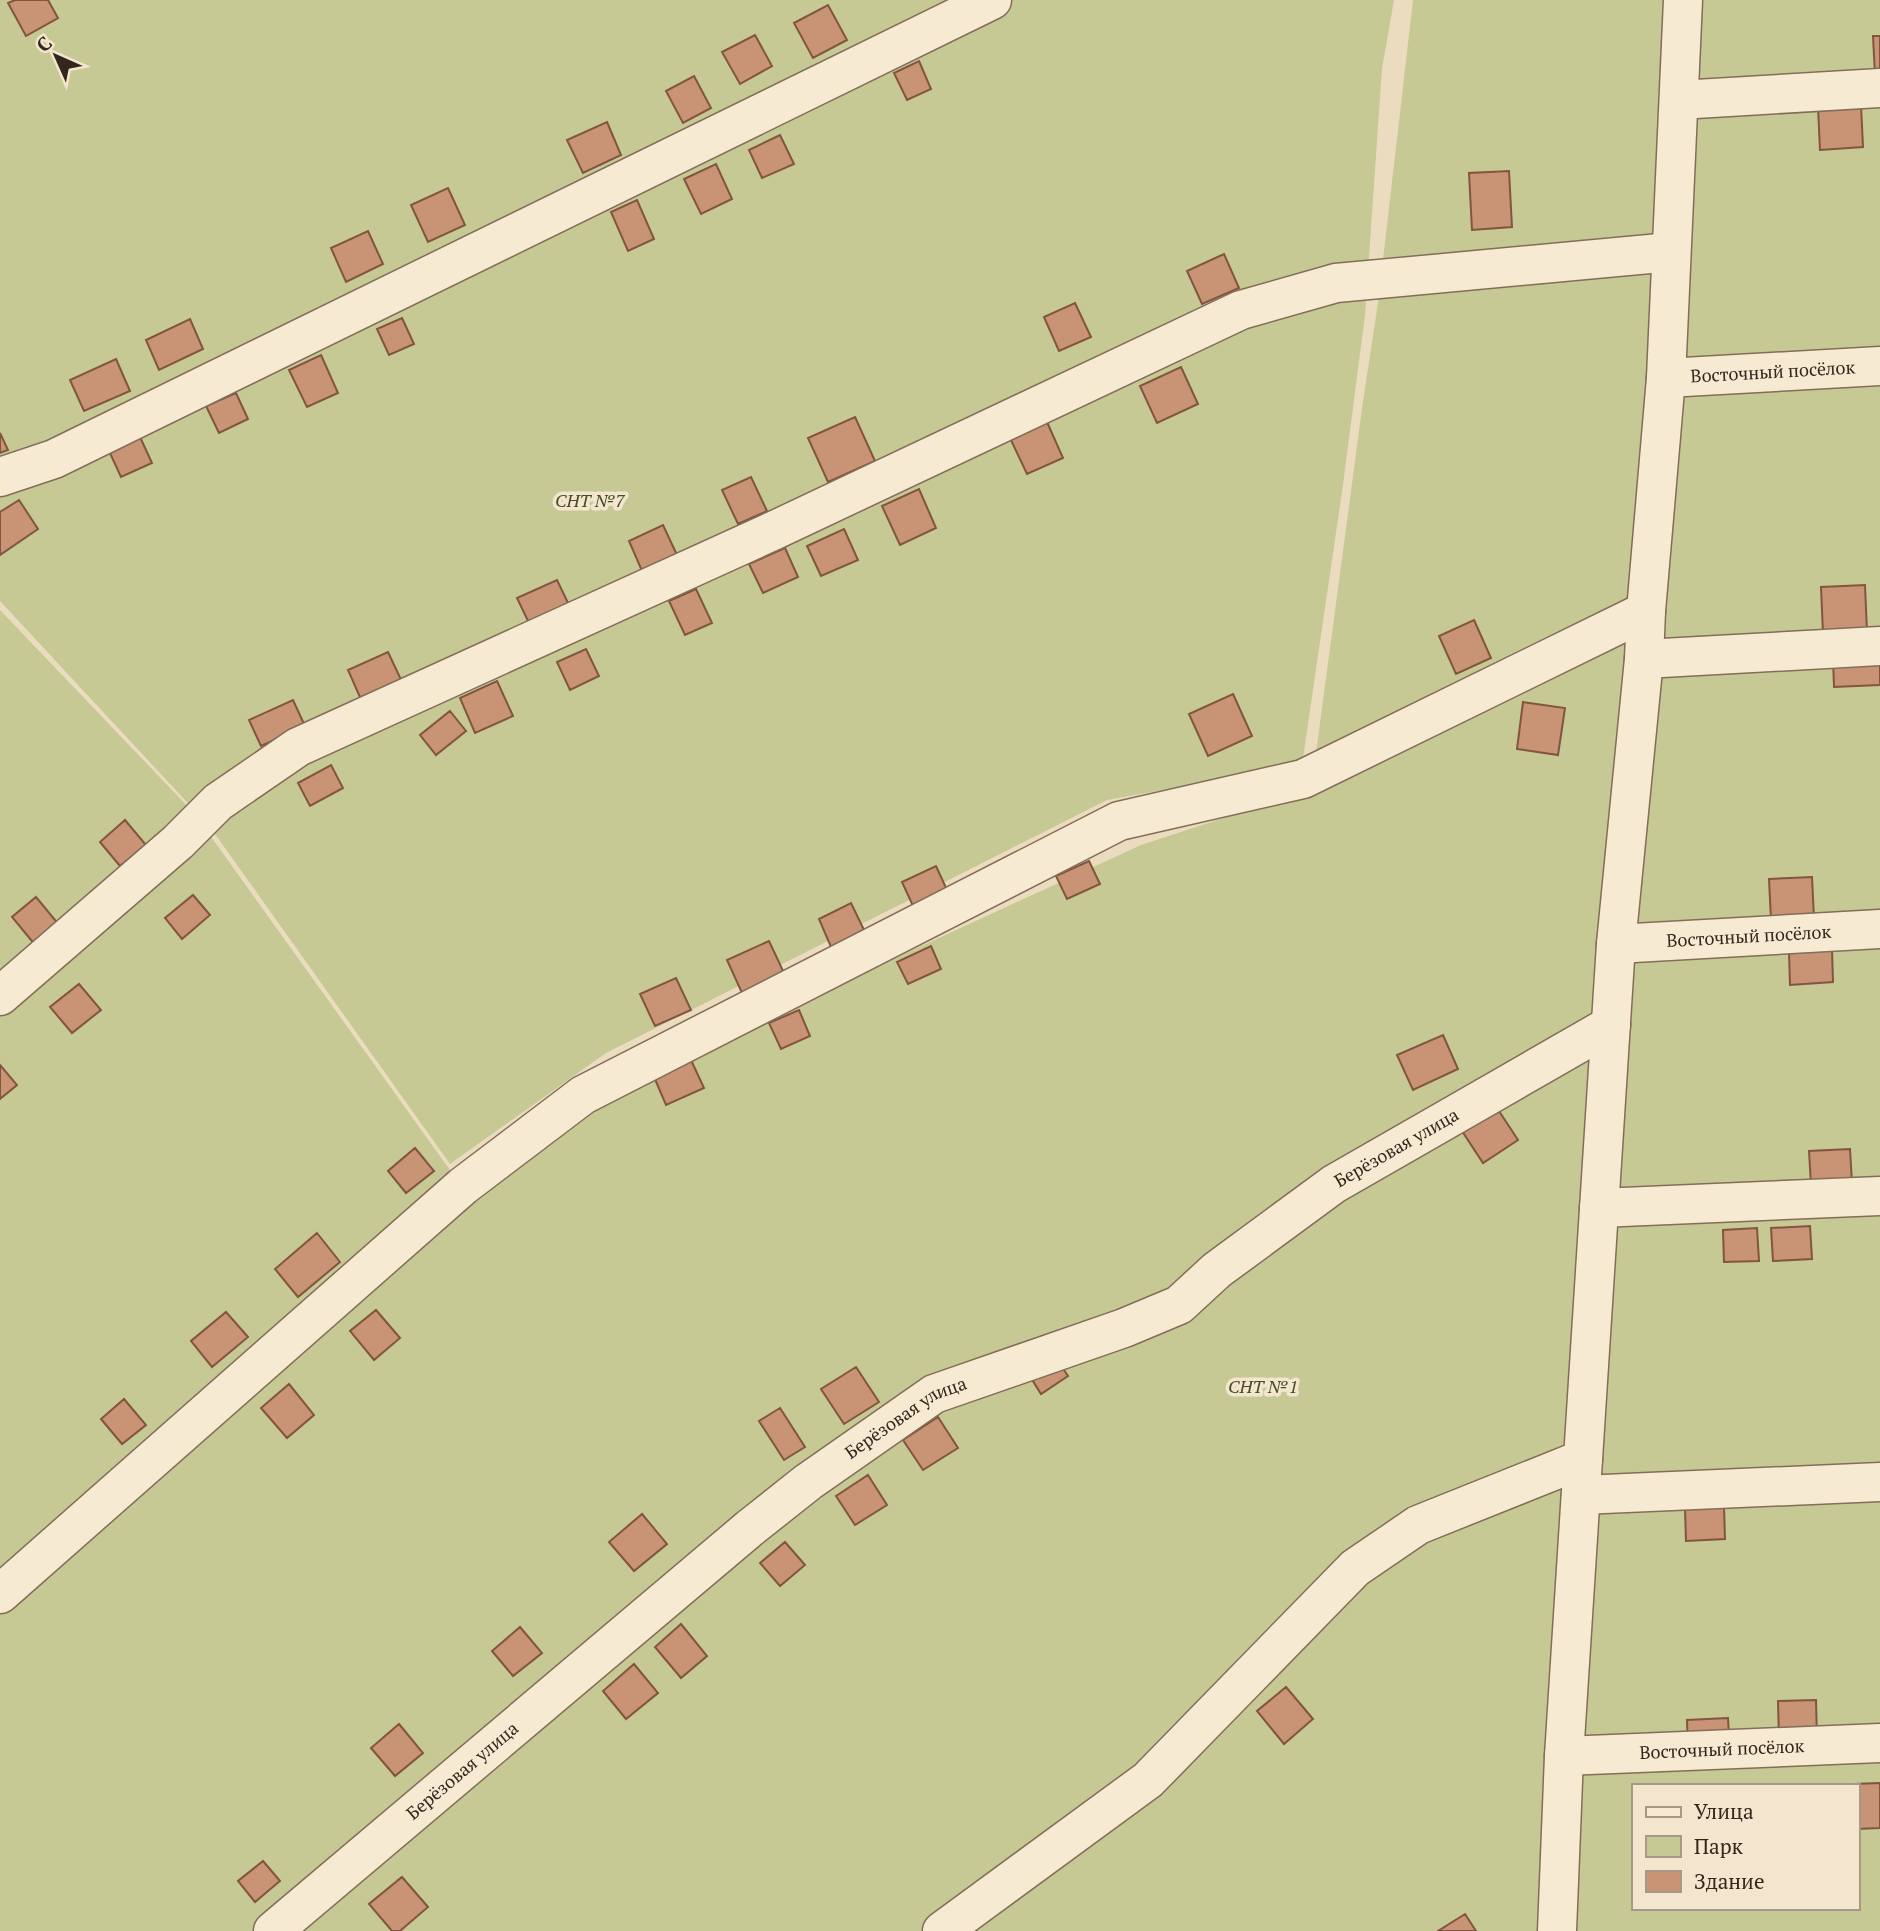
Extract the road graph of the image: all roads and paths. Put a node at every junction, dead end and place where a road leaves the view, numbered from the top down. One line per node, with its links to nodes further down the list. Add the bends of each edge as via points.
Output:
1 (992, 0): 8 (street, via 54,459)
2 (1683, 0): 4 (street)
3 (1880, 88): 4 (street)
4 (1679, 100): 5 (street)
5 (1671, 251): 7 (street); 14 (street, via 1336,283 1241,310 775,530 298,747 218,802)
6 (1880, 366): 7 (street, Восточный посёлок)
7 (1665, 378): 9 (street)
8 (0, 477)
9 (1646, 611): 11 (street); 20 (street, via 1303,779 1119,821 583,1095 463,1185)
10 (1880, 646): 11 (street)
11 (1644, 659): 13 (street)
12 (1880, 929): 13 (street, Восточный посёлок)
13 (1616, 944): 15 (street)
14 (0, 996)
15 (1611, 1025): 17 (street); 23 (street, Берёзовая улица, via 1334,1184 1217,1270 1179,1305 934,1394 750,1528)
16 (1880, 1196): 17 (street)
17 (1599, 1208): 18 (street)
18 (1582, 1477): 19 (street); 22 (street); 24 (street, via 1419,1524 1355,1567 1148,1780)
19 (1880, 1482)
20 (0, 1594)
21 (1880, 1743): 22 (street, Восточный посёлок)
22 (1564, 1756): 25 (street)
23 (273, 1931)
24 (942, 1931)
25 (1557, 1931)

